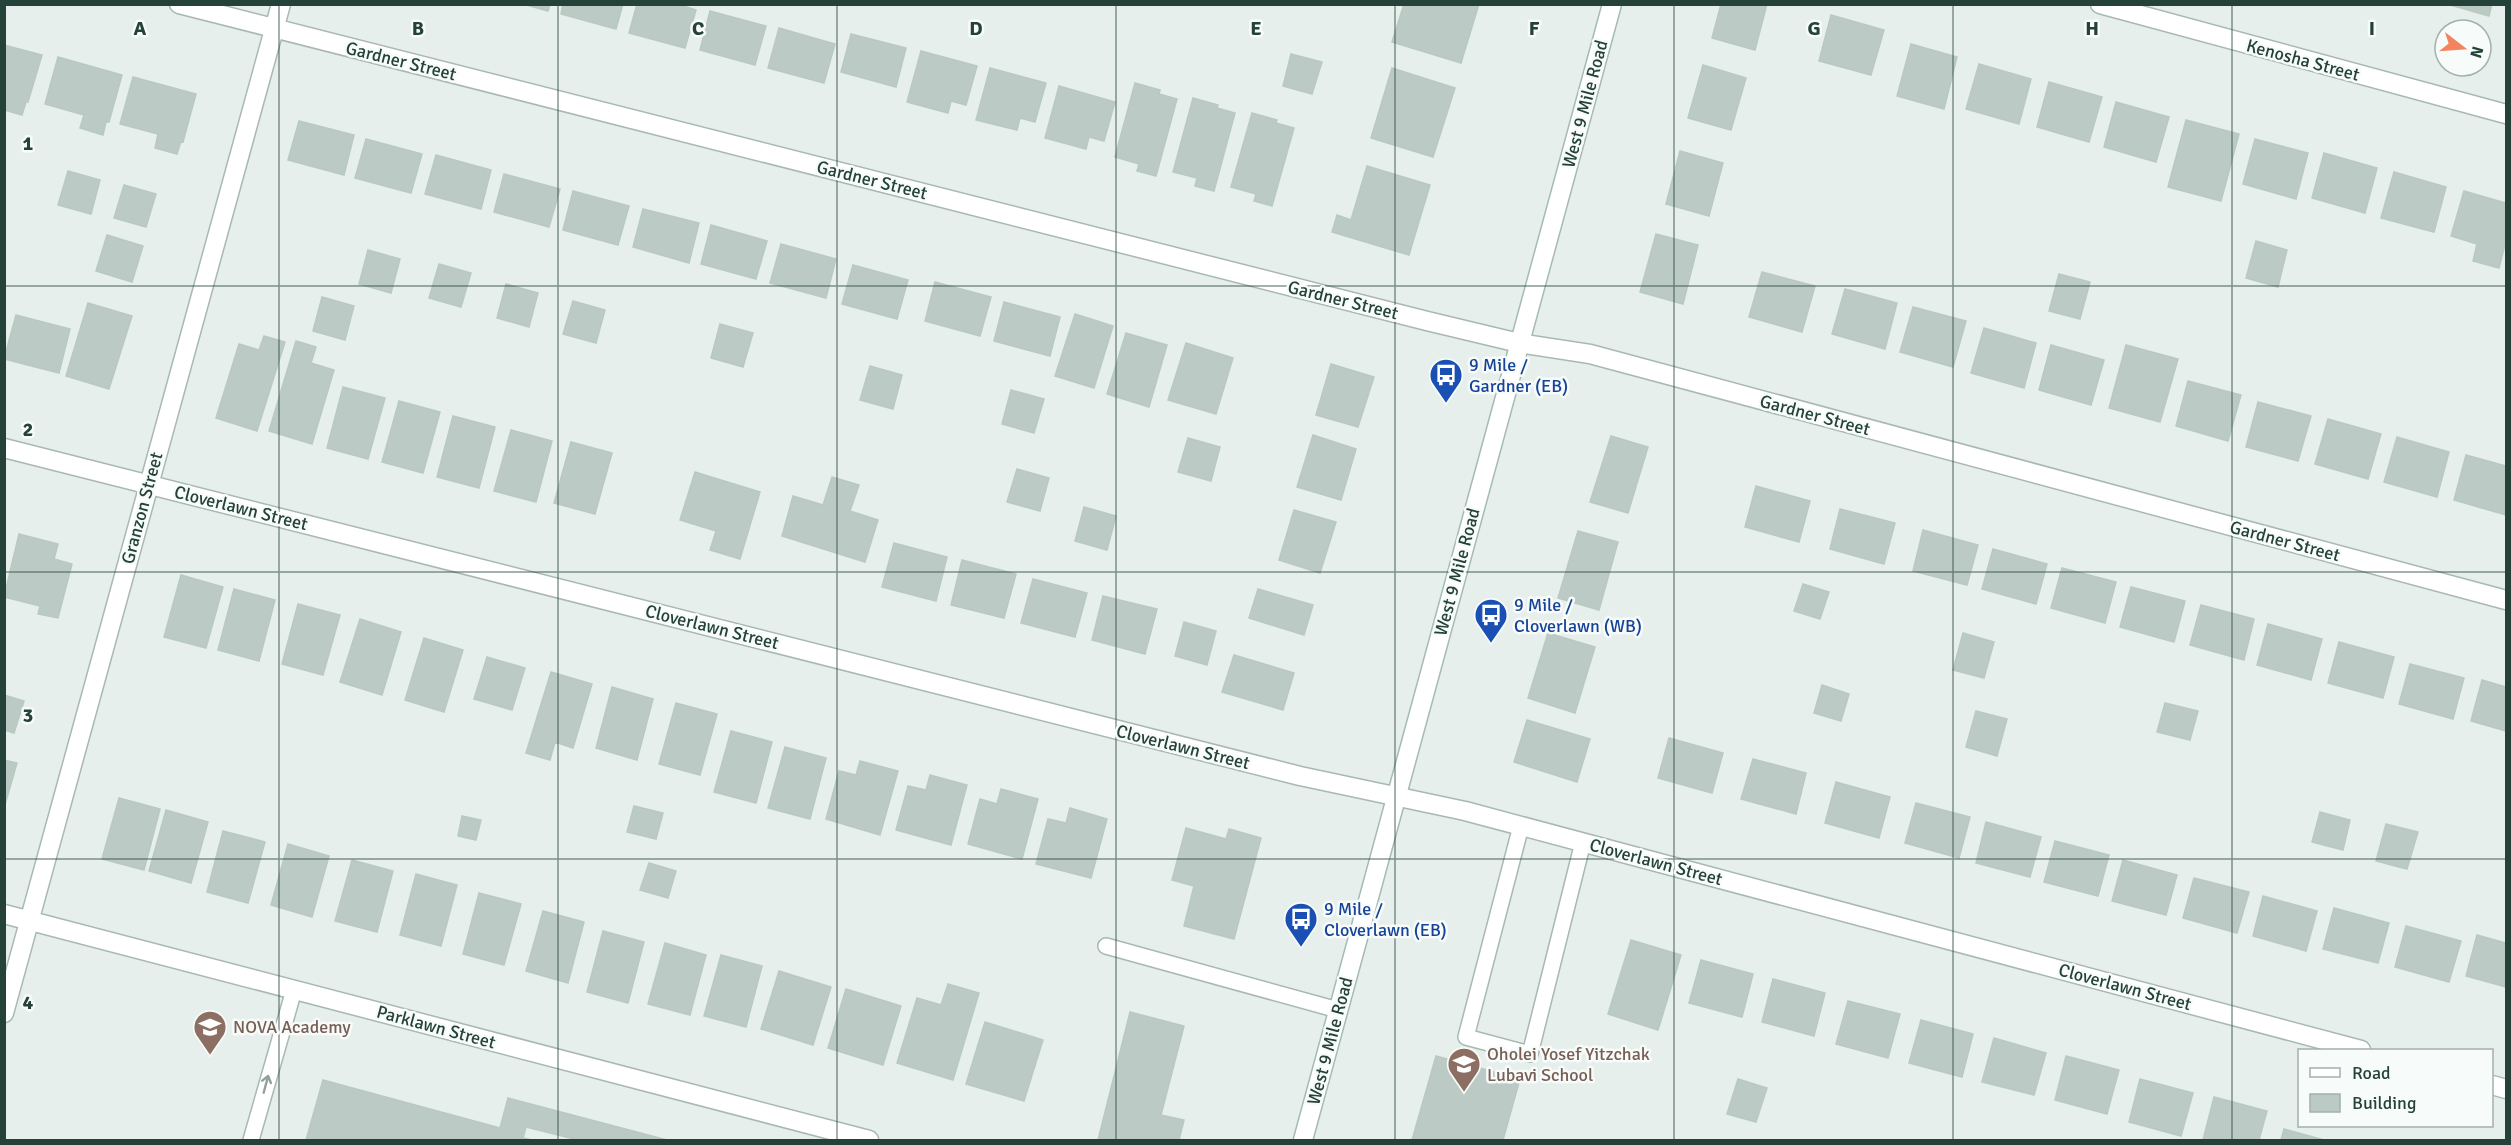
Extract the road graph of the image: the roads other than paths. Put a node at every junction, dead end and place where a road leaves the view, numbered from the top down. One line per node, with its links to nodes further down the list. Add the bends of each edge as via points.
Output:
1 (178, 4): 5 (street, Gardner Street)
2 (281, 4): 5 (street, Granzon Street)
3 (1612, 4): 7 (street, West 9 Mile Road)
4 (2100, 4): 6 (street, Kenosha Street)
5 (275, 29): 7 (street, Gardner Street); 9 (street, Granzon Street)
6 (2506, 114)
7 (1520, 343): 10 (street, Gardner Street, via 1590,354); 11 (street, West 9 Mile Road)
8 (4, 448): 9 (street, Cloverlawn Street)
9 (149, 484): 11 (street, Cloverlawn Street, via 1300,776); 15 (street, Granzon Street)
10 (2506, 600)
11 (1396, 797): 12 (street, Cloverlawn Street); 18 (street, West 9 Mile Road)
12 (1521, 826): 13 (street, Cloverlawn Street); 13 (lane, via 1466,1037 1530,1054)
13 (1583, 842): 20 (street, Cloverlawn Street)
14 (4, 914): 15 (street, Parklawn Street)
15 (30, 920): 17 (street, Parklawn Street); 19 (street, Granzon Street)
16 (1106, 946): 18 (lane)
17 (294, 990): 21 (lane, one-way to 17); 22 (street, Parklawn Street)
18 (1338, 1010): 23 (street, West 9 Mile Road)
19 (4, 1012)
20 (2357, 1049)
21 (251, 1140)
22 (869, 1140)
23 (1303, 1140)

